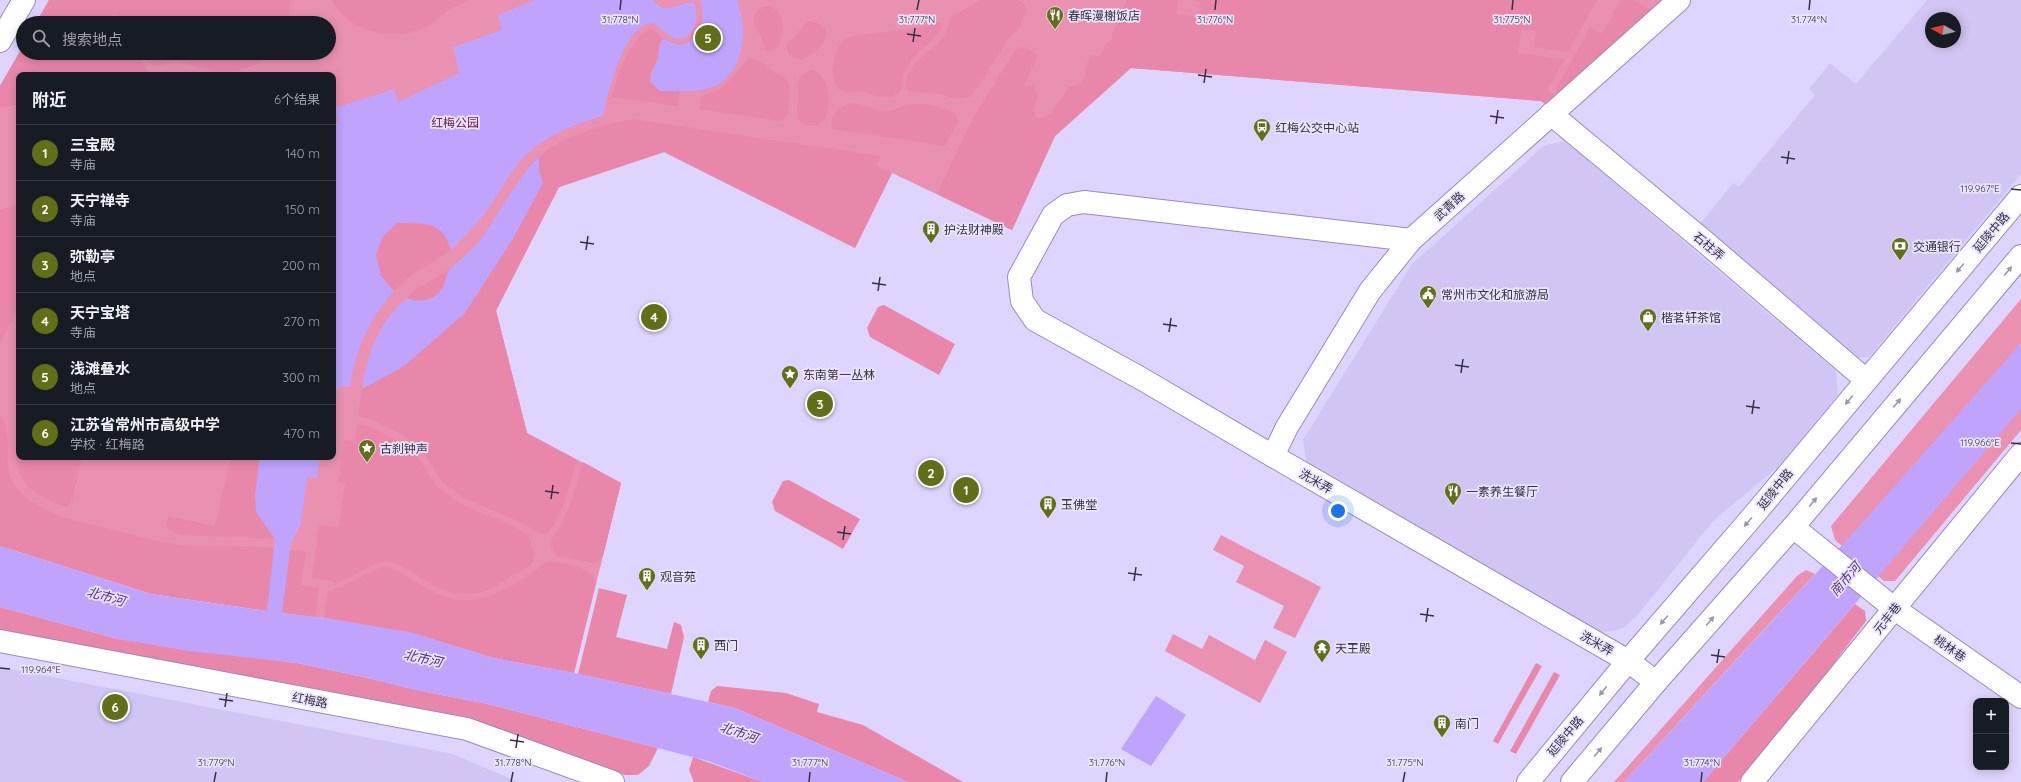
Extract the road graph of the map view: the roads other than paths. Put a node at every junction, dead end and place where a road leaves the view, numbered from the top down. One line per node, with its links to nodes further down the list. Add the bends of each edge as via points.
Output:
1 (24, 0): 3 (street)
2 (1679, 0): 4 (street, 武青路)
3 (0, 41)
4 (1551, 114): 6 (street, 武青路); 8 (street, 石柱弄)
5 (2021, 196): 8 (street, 延陵中路, one-way to 8)
6 (1411, 240): 10 (street, 武青路, via 1365,298 1287,427); 10 (street, 洗米弄, via 1084,202 1067,205 1053,215 1020,277 1022,301 1035,320 1142,378)
7 (2021, 256): 11 (street, one-way to 7)
8 (1866, 380): 14 (street, 延陵中路, one-way to 14, via 1754,516)
9 (2021, 454): 12 (street, 元丰巷)
10 (1273, 456): 14 (street, 洗米弄)
11 (1793, 527): 12 (street, 桃林巷); 15 (street, one-way to 11)
12 (1888, 603): 16 (street, 桃林巷); 20 (street, 元丰巷)
13 (0, 641): 17 (street, 红梅路, via 467,729)
14 (1628, 661): 15 (street, 洗米弄); 18 (street, 延陵中路, one-way to 18)
15 (1656, 682): 19 (street, one-way to 15)
16 (2021, 697)
17 (613, 782)
18 (1528, 782)
19 (1572, 782)
20 (1752, 782)

